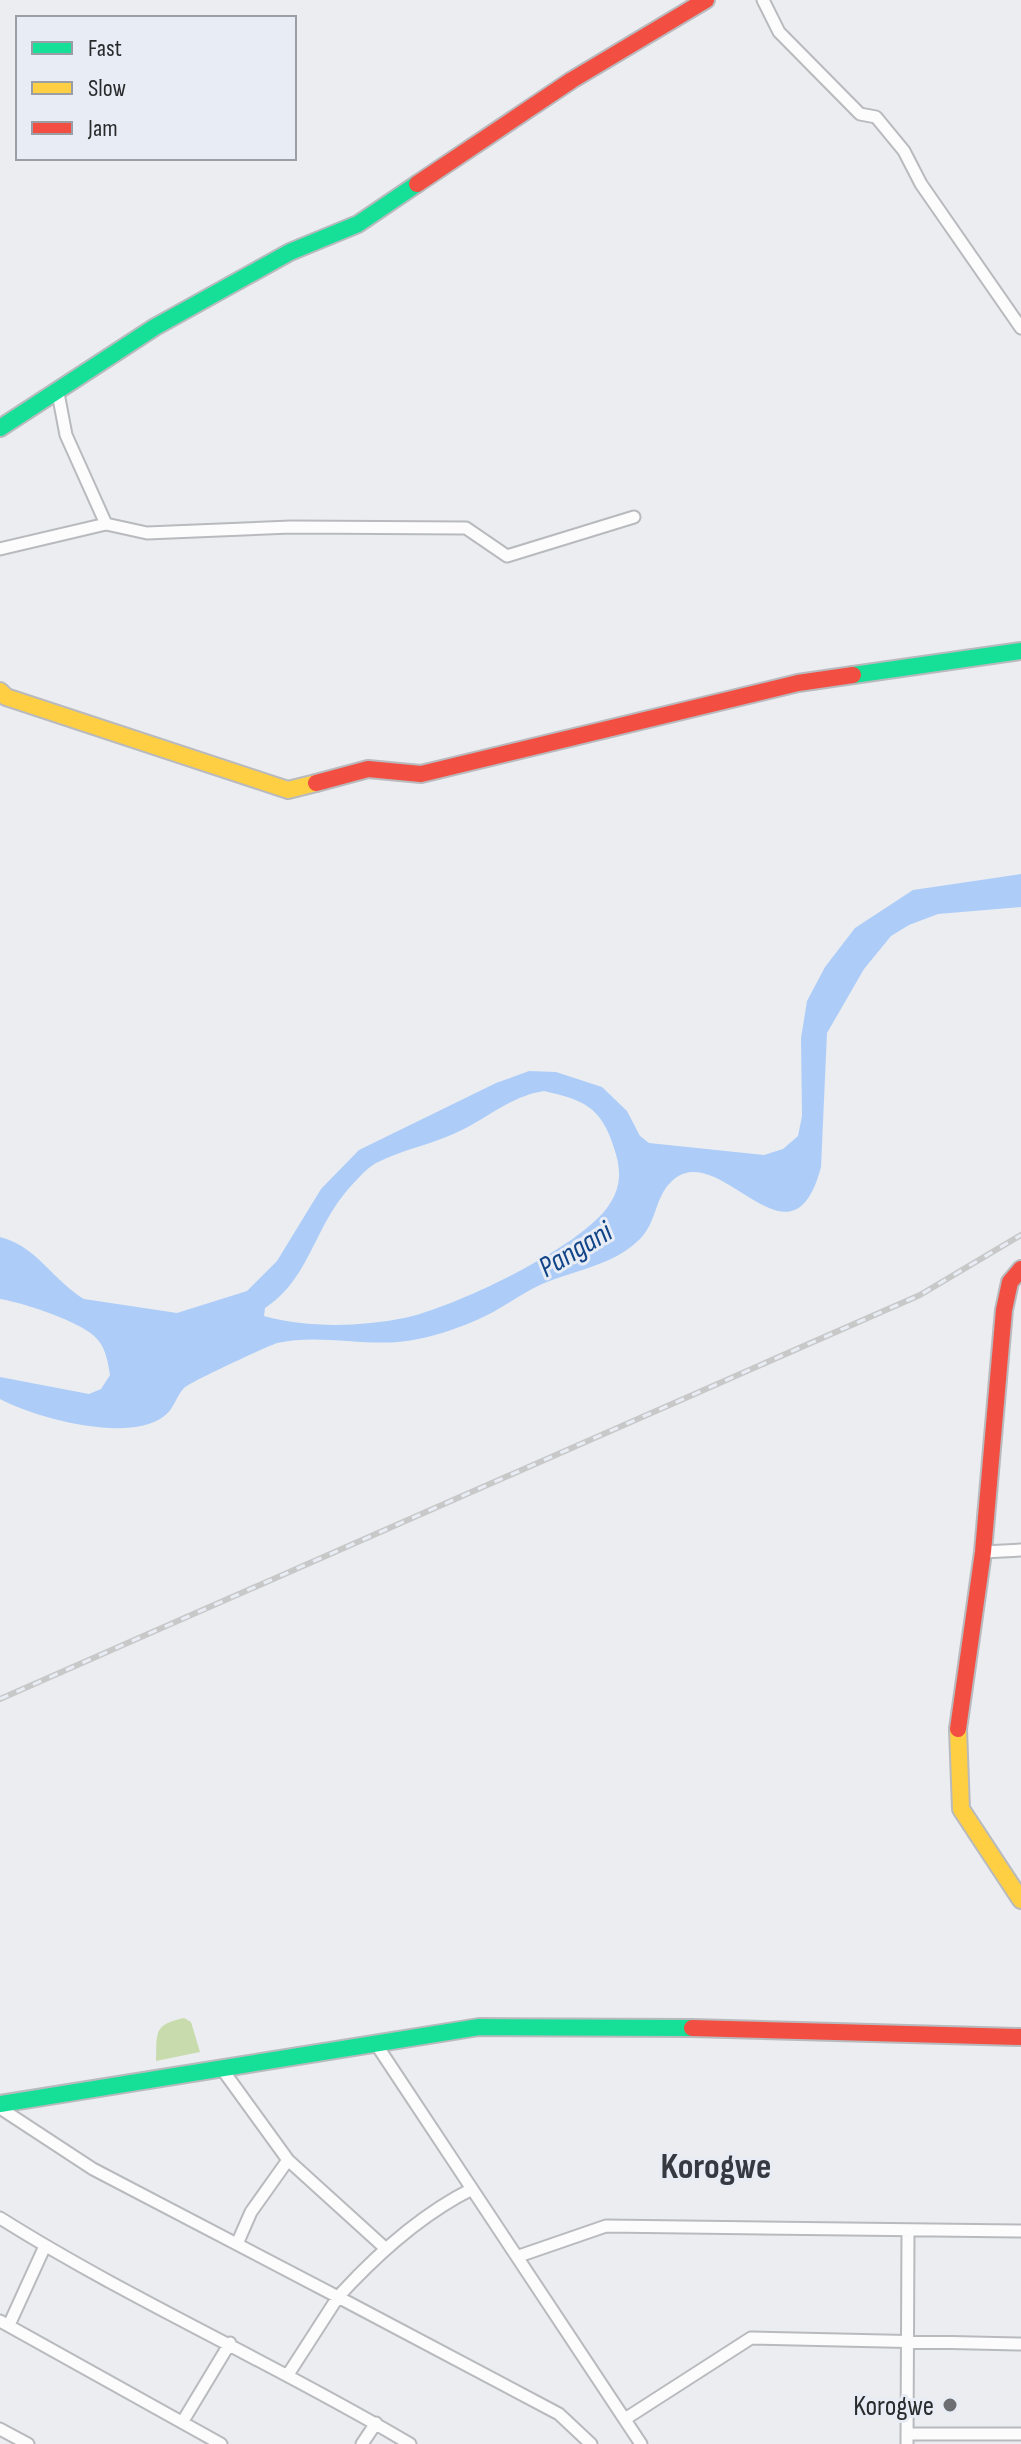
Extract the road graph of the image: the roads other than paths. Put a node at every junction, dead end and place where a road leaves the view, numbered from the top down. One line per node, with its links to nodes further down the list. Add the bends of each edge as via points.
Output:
1 (706, 0): 4 (main road, via 572,80 358,224 276,259 155,327)
2 (763, 0): 3 (street, via 779,32 860,114 876,117 904,151 921,184)
3 (1021, 328)
4 (58, 393): 5 (main road); 7 (street, via 66,435)
5 (0, 428)
6 (634, 517): 7 (street, via 507,556 466,528 147,533)
7 (106, 524): 8 (street)
8 (0, 549)
9 (1021, 651): 10 (main road, via 798,683 421,774 368,769 288,790)
10 (0, 691)
11 (1021, 1269): 13 (main road, via 1010,1282 1004,1310)
12 (1021, 1550): 13 (street)
13 (983, 1552): 14 (main road, via 958,1729 961,1809)
14 (1021, 1900)
15 (1021, 2037): 16 (main road, via 479,2027)
16 (376, 2044): 17 (main road); 20 (street)
17 (222, 2069): 18 (main road); 19 (street)
18 (0, 2106): 24 (street, via 93,2169)
19 (288, 2160): 24 (street, via 251,2212); 26 (street)
20 (472, 2189): 26 (street); 27 (street)
21 (0, 2218): 25 (street)
22 (908, 2231): 23 (street); 27 (street, via 606,2226); 30 (street)
23 (1021, 2231)
24 (237, 2244): 28 (street)
25 (45, 2246): 29 (street); 31 (street)
26 (385, 2248): 28 (street)
27 (519, 2256): 34 (street)
28 (338, 2297): 33 (street); 44 (street, via 559,2414)
29 (4, 2323): 35 (street)
30 (908, 2340): 32 (street); 34 (street, via 751,2338); 39 (street)
31 (230, 2343): 33 (street); 35 (street)
32 (1021, 2344)
33 (289, 2373): 36 (street)
34 (625, 2419): 45 (street)
35 (183, 2421): 41 (street)
36 (376, 2423): 42 (street); 43 (street)
37 (0, 2429): 40 (street)
38 (1021, 2434): 39 (street)
39 (907, 2439)
40 (28, 2444)
41 (221, 2444)
42 (362, 2444)
43 (410, 2444)
44 (591, 2444)
45 (641, 2444)

